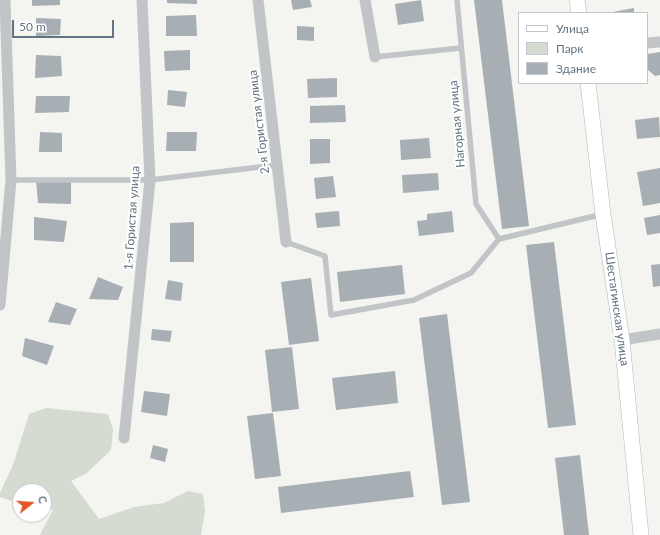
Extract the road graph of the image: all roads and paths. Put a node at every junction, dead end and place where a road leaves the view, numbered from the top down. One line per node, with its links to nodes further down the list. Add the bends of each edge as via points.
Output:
1 (5, 0): 14 (street)
2 (142, 0): 15 (street, 1-я Гористая улица)
3 (258, 0): 13 (street, 2-я Гористая улица)
4 (365, 0): 11 (street)
5 (457, 0): 10 (lane, Нагорная улица)
6 (577, 0): 7 (main road)
7 (579, 12)
8 (660, 42): 9 (street)
9 (648, 43)
10 (461, 48): 11 (lane); 17 (lane, Нагорная улица, via 476,204)
11 (375, 57)
12 (588, 84): 16 (main road, Шестагинская улица)
13 (277, 165): 15 (lane); 18 (street, 2-я Гористая улица)
14 (11, 180): 15 (lane); 19 (street)
15 (150, 180): 22 (street, 1-я Гористая улица)
16 (603, 214): 17 (lane); 21 (main road, Шестагинская улица)
17 (499, 239): 18 (lane, via 471,273 414,300 331,315 325,256)
18 (286, 242)
19 (0, 304)
20 (660, 334): 21 (street)
21 (622, 340): 23 (main road, Шестагинская улица)
22 (124, 438)
23 (641, 535)

